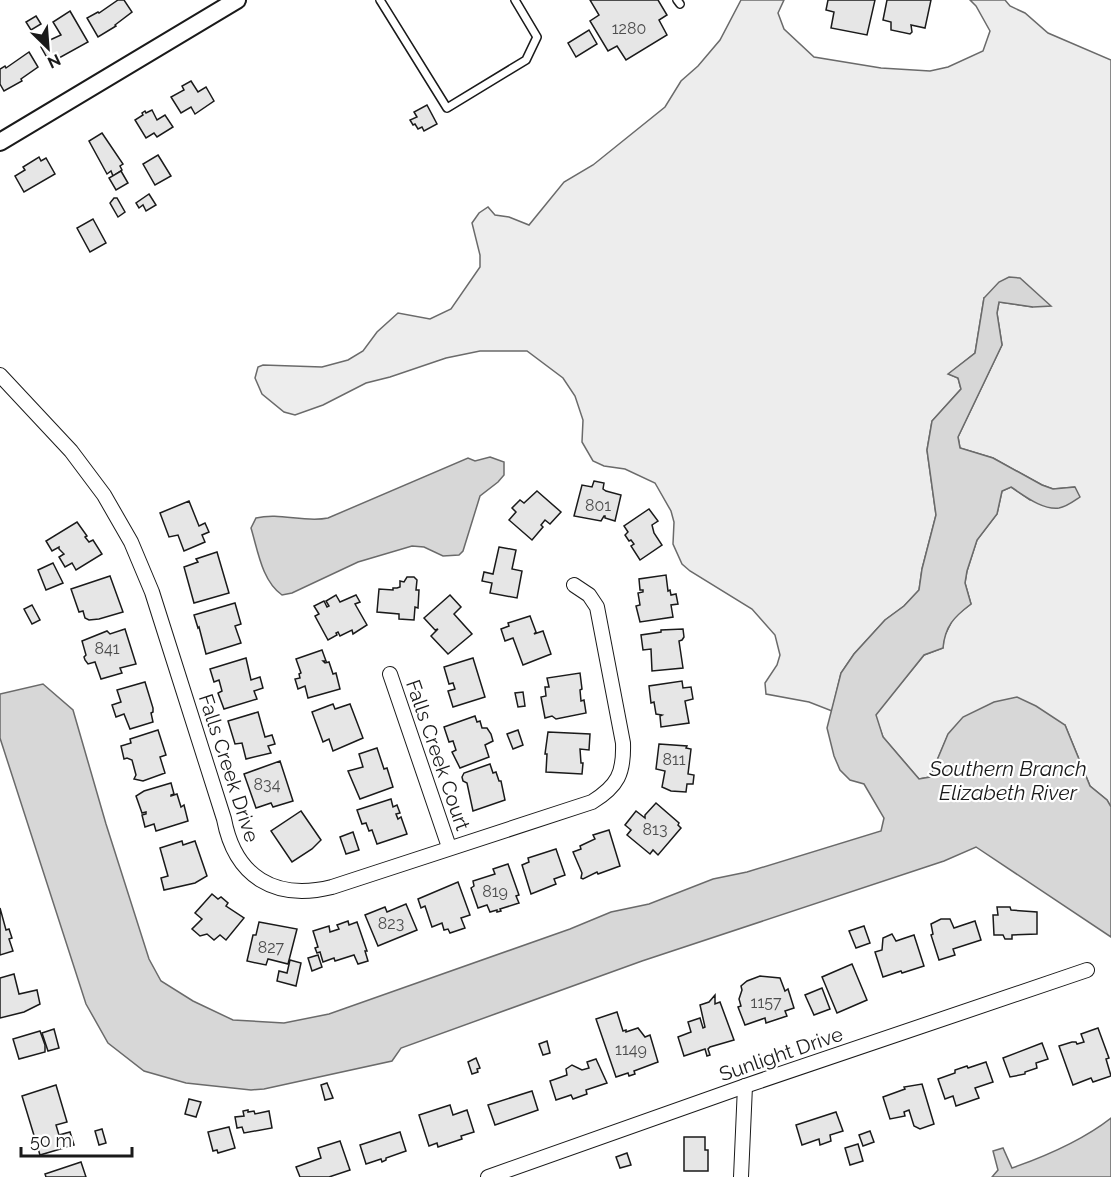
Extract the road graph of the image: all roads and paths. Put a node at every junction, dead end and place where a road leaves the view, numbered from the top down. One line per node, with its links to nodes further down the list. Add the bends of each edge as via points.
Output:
1 (237, 0): 4 (street)
2 (380, 0): 3 (lane, via 447,108 526,60 537,37)
3 (515, 0)
4 (0, 142)
5 (0, 375): 8 (street, Falls Creek Drive, via 71,451 104,495 131,542 152,592 228,839 252,874 270,885 311,892)
6 (574, 585): 8 (street, Falls Creek Drive, via 589,595 601,621 623,743 624,761 619,778 608,792 592,802)
7 (390, 674): 8 (street, Falls Creek Court)
8 (449, 848)
9 (1087, 970): 10 (street, Sunlight Drive)
10 (745, 1086): 11 (street, Sunlight Drive); 12 (street)
11 (488, 1177)
12 (741, 1177)

